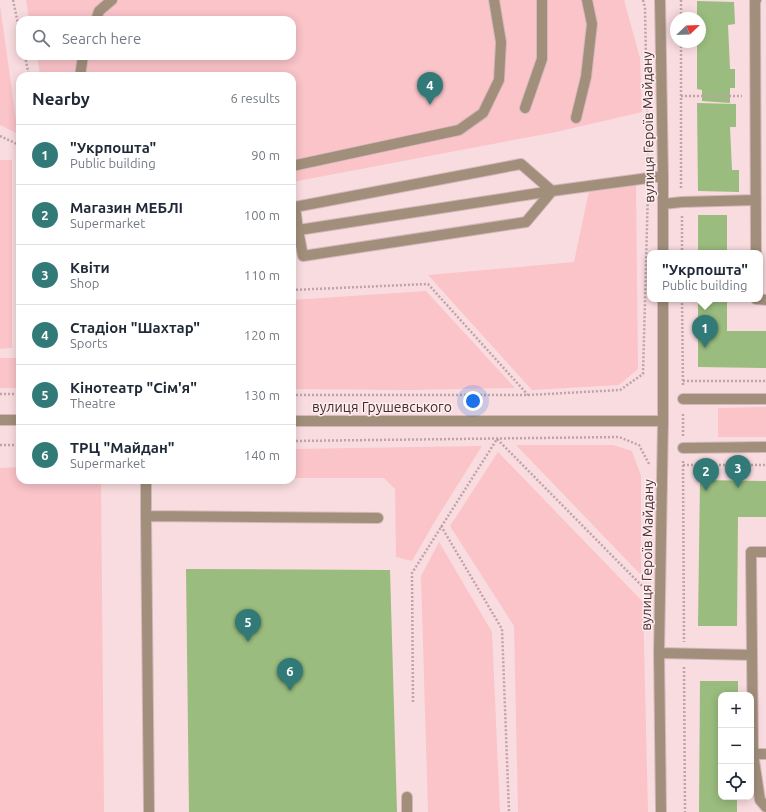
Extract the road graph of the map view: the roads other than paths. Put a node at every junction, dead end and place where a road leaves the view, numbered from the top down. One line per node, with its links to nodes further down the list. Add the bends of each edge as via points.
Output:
1 (112, 0): 7 (street, via 99,11)
2 (494, 0): 12 (street, via 501,42 499,80 483,113 460,130)
3 (542, 0): 10 (street, via 542,59)
4 (587, 0): 11 (street, via 592,24 586,77)
5 (660, 0): 13 (street, вулиця Героїв Майдану)
6 (756, 0): 15 (street)
7 (97, 16)
8 (82, 60): 9 (street)
9 (81, 72)
10 (524, 108)
11 (576, 118)
12 (296, 165)
13 (663, 176): 14 (street); 16 (street, вулиця Героїв Майдану)
14 (552, 191): 17 (street, via 521,164); 18 (street); 19 (street, via 526,222 518,224 303,256)
15 (756, 200): 16 (street); 21 (street)
16 (663, 204): 20 (street, вулиця Героїв Майдану)
17 (296, 207)
18 (296, 230)
19 (296, 233)
20 (663, 250)
21 (756, 250)
22 (663, 302): 28 (street, вулиця Героїв Майдану)
23 (683, 399): 24 (street)
24 (766, 399)
25 (0, 420): 26 (street)
26 (16, 420)
27 (296, 420): 28 (street, вулиця Грушевського)
28 (663, 421): 35 (street, вулиця Героїв Майдану)
29 (766, 447): 30 (street)
30 (683, 448)
31 (146, 484): 32 (street)
32 (146, 516): 33 (street); 43 (street)
33 (378, 518)
34 (766, 552): 36 (street, via 751,552)
35 (659, 653): 36 (street); 45 (street, вулиця Героїв Майдану)
36 (752, 654): 37 (street)
37 (753, 728)
38 (754, 754): 39 (street)
39 (766, 754)
40 (754, 761): 42 (street, via 760,800)
41 (406, 797): 44 (street)
42 (766, 806)
43 (149, 812)
44 (407, 812)
45 (661, 812)

